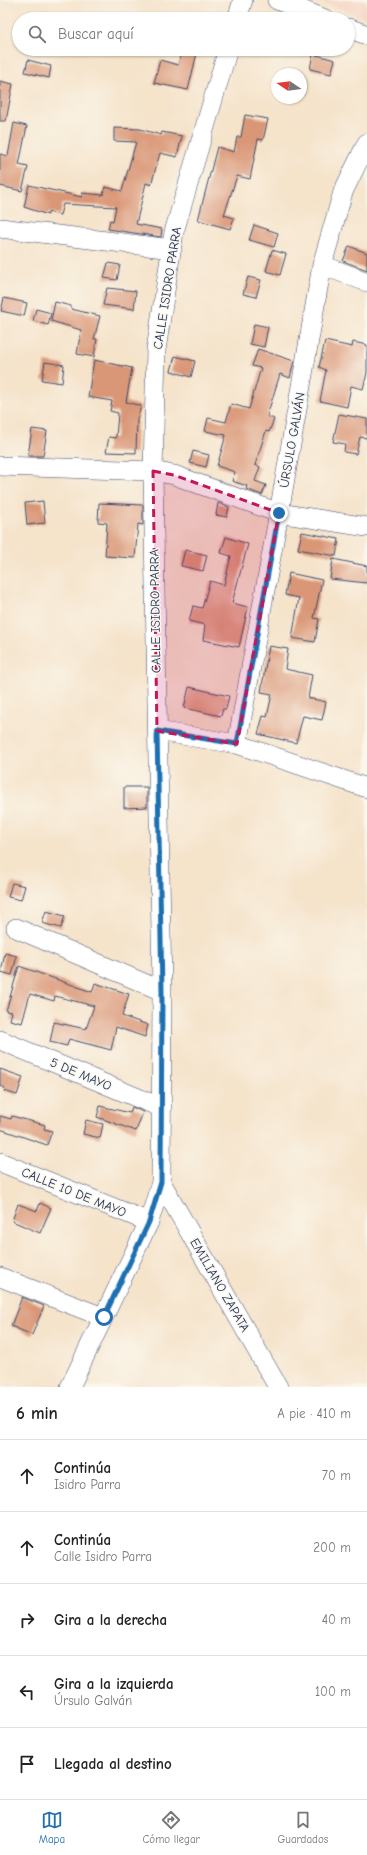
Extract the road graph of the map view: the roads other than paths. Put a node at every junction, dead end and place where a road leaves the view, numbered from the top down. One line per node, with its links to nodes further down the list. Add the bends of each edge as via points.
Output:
1 (243, 0): 3 (street)
2 (277, 0): 4 (street)
3 (239, 12)
4 (308, 12)
5 (355, 31): 6 (street)
6 (367, 35)
7 (226, 56): 10 (street, CALLE ISIDRO PARRA, via 174,232)
8 (367, 143): 11 (street, ÚRSULO GALVÁN, via 343,192)
9 (0, 228): 10 (street)
10 (172, 249): 14 (street, CALLE ISIDRO PARRA, via 156,350)
11 (322, 265): 12 (street); 15 (street, ÚRSULO GALVÁN)
12 (367, 282)
13 (0, 466): 14 (street)
14 (153, 471): 15 (street, via 174,475); 17 (street, CALLE ISIDRO PARRA)
15 (279, 513): 16 (street); 18 (street, ÚRSULO GALVÁN)
16 (367, 527)
17 (157, 731): 18 (street); 21 (street, CALLE ISIDRO PARRA)
18 (237, 744): 19 (street)
19 (367, 788)
20 (16, 928): 21 (street)
21 (162, 991): 23 (street, CALLE ISIDRO PARRA)
22 (0, 1040): 23 (street, 5 DE MAYO)
23 (162, 1108): 25 (street, CALLE ISIDRO PARRA)
24 (0, 1162): 26 (street, CALLE 10 DE MAYO)
25 (161, 1182): 26 (street); 30 (street, EMILIANO ZAPATA)
26 (149, 1222): 28 (street)
27 (0, 1277): 28 (street)
28 (104, 1317): 29 (street)
29 (70, 1387)
30 (278, 1387)

